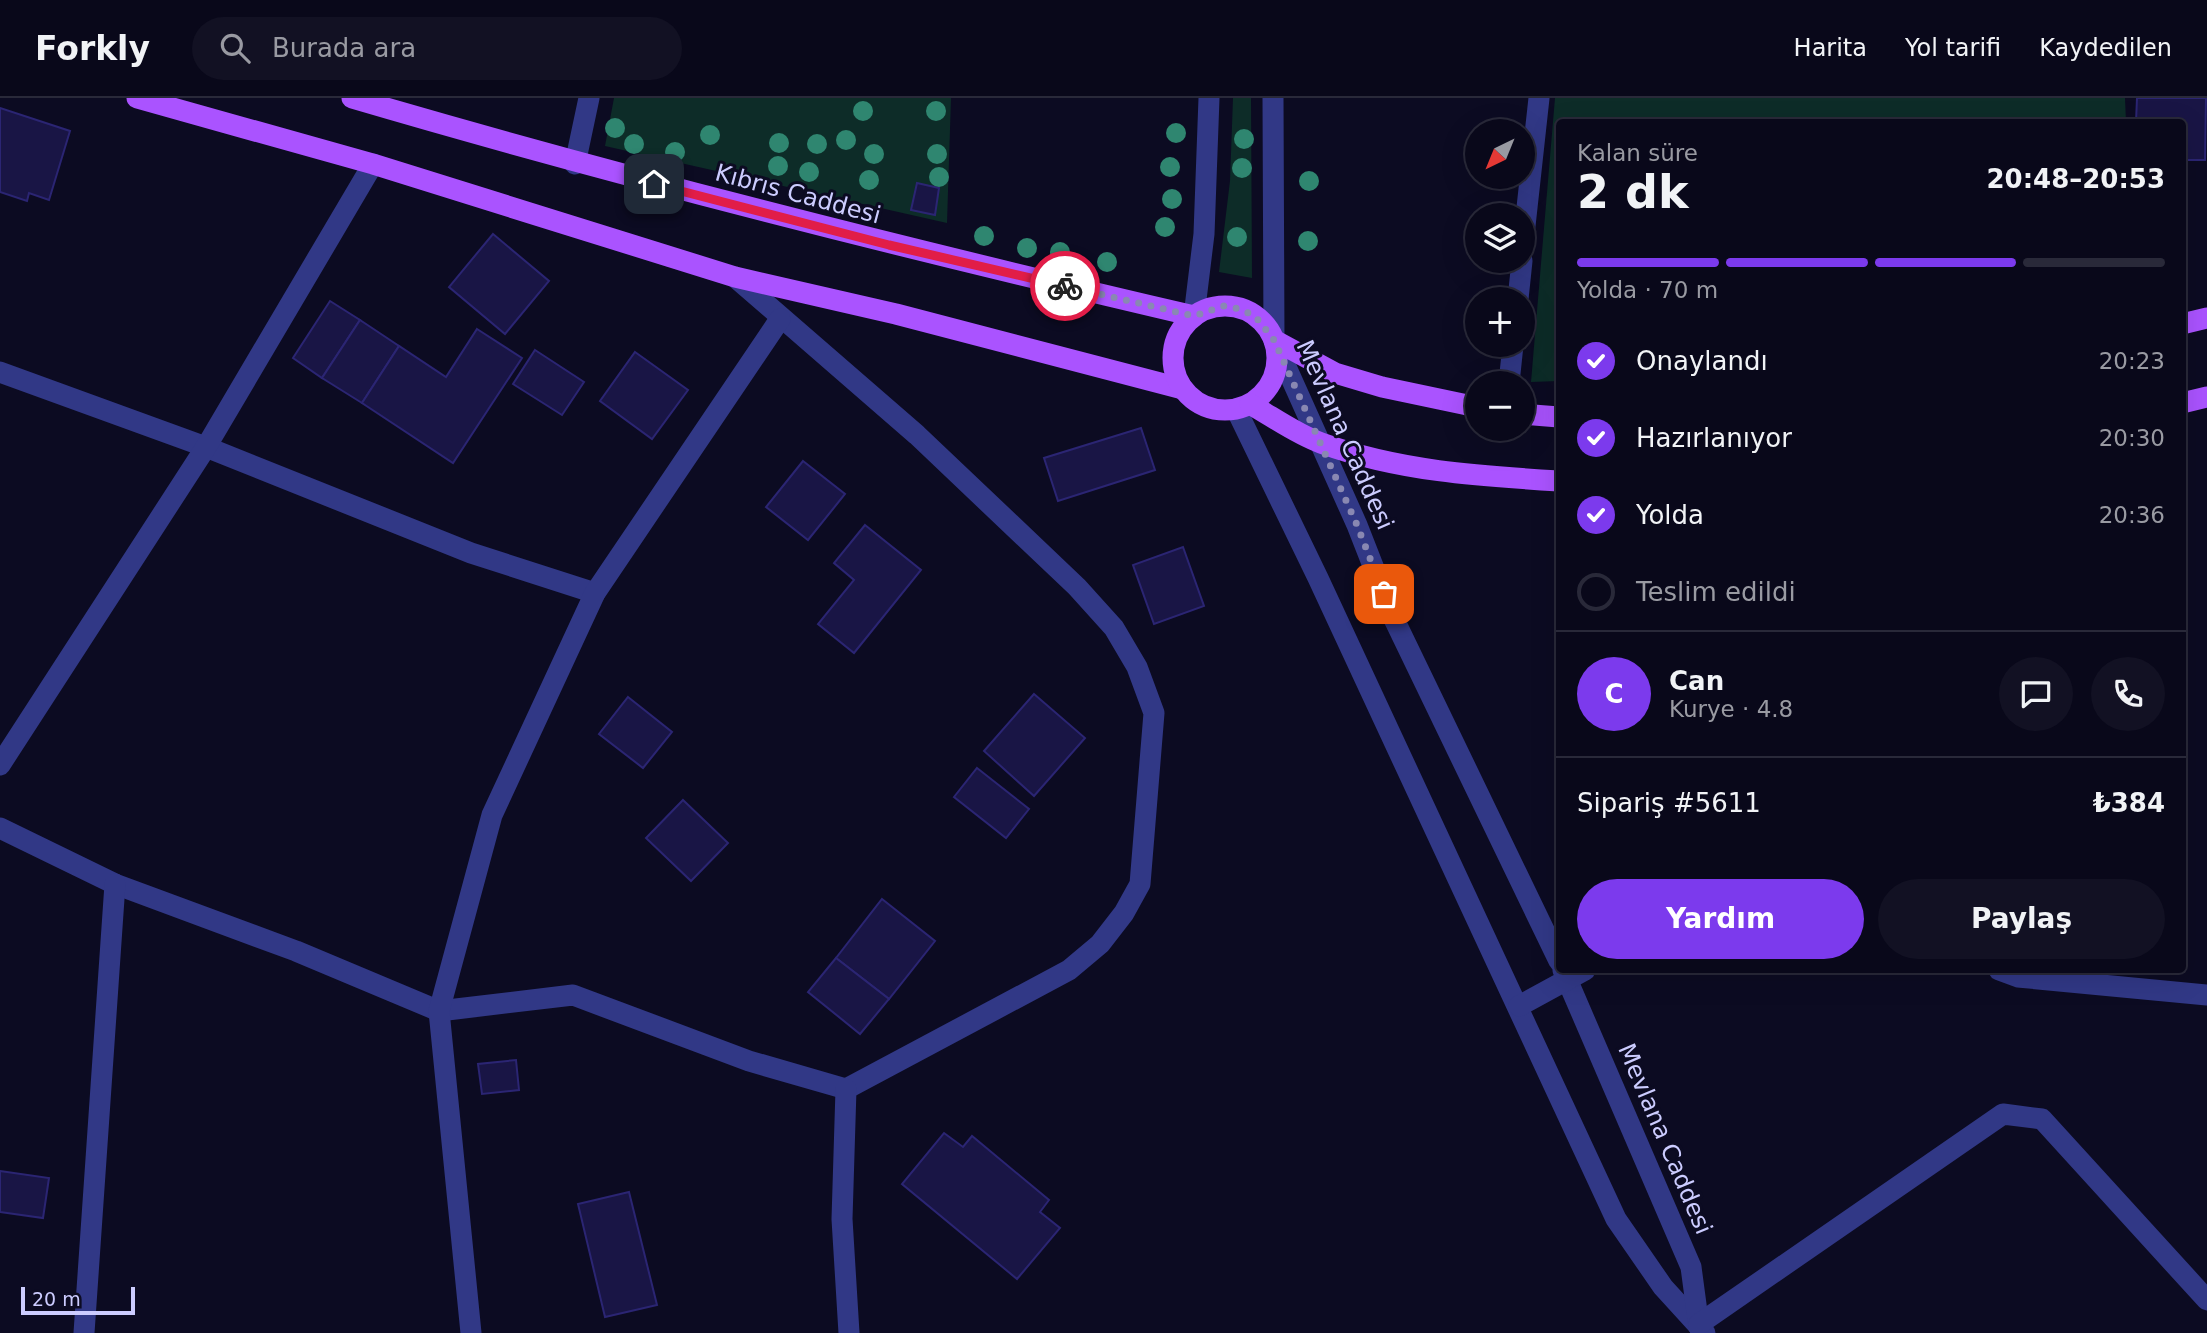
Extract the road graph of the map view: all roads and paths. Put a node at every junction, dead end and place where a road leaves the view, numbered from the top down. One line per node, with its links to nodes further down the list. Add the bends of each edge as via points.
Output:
1 (137, 98): 7 (main road)
2 (352, 98): 8 (main road, Kıbrıs Caddesi)
3 (589, 98): 8 (street)
4 (1209, 98): 11 (street, via 1204,234)
5 (1273, 98): 15 (street, Mevlana Caddesi)
6 (1539, 98): 9 (street)
7 (373, 164): 10 (main road); 25 (street)
8 (575, 164): 11 (main road, Kıbrıs Caddesi, via 889,245)
9 (1527, 203)
10 (735, 277): 13 (street); 17 (main road)
11 (1194, 316): 15 (main road, via 1224,306 1240,309 1255,316); 17 (main road, via 1182,328 1173,359)
12 (2207, 318): 14 (main road)
13 (780, 319): 27 (street); 38 (street, via 917,435 1077,587 1114,628 1137,667 1154,713 1140,884 1100,944 1069,970)
14 (2186, 323)
15 (1274, 340): 20 (main road, via 1335,373); 21 (main road, via 1273,376 1262,395); 24 (street, Mevlana Caddesi)
16 (0, 372): 25 (street)
17 (1183, 389): 21 (main road, via 1207,407)
18 (2207, 397): 19 (main road)
19 (2186, 402)
20 (1465, 404)
21 (1243, 407): 24 (main road); 36 (street)
22 (1535, 415): 23 (main road)
23 (1556, 417)
24 (1318, 442): 26 (main road, via 1381,462 1446,474); 31 (street, Mevlana Caddesi, via 1393,617)
25 (206, 447): 27 (street, via 471,553); 28 (street)
26 (1556, 481)
27 (596, 593): 37 (street, via 492,815)
28 (0, 765)
29 (0, 828): 30 (street)
30 (116, 884): 37 (street, via 296,951); 41 (street)
31 (1556, 944)
32 (1565, 973): 36 (street)
33 (1570, 973): 40 (street, Mevlana Caddesi, via 1691,1267)
34 (2007, 973): 35 (street)
35 (2207, 995)
36 (1519, 1006): 40 (street, via 1616,1219 1663,1287)
37 (439, 1011): 38 (street, via 573,995 749,1061); 42 (street)
38 (846, 1089): 43 (street, via 842,1219)
39 (2207, 1300): 40 (street, via 2042,1119 2003,1114)
40 (1701, 1330)
41 (84, 1333)
42 (471, 1333)
43 (849, 1333)

